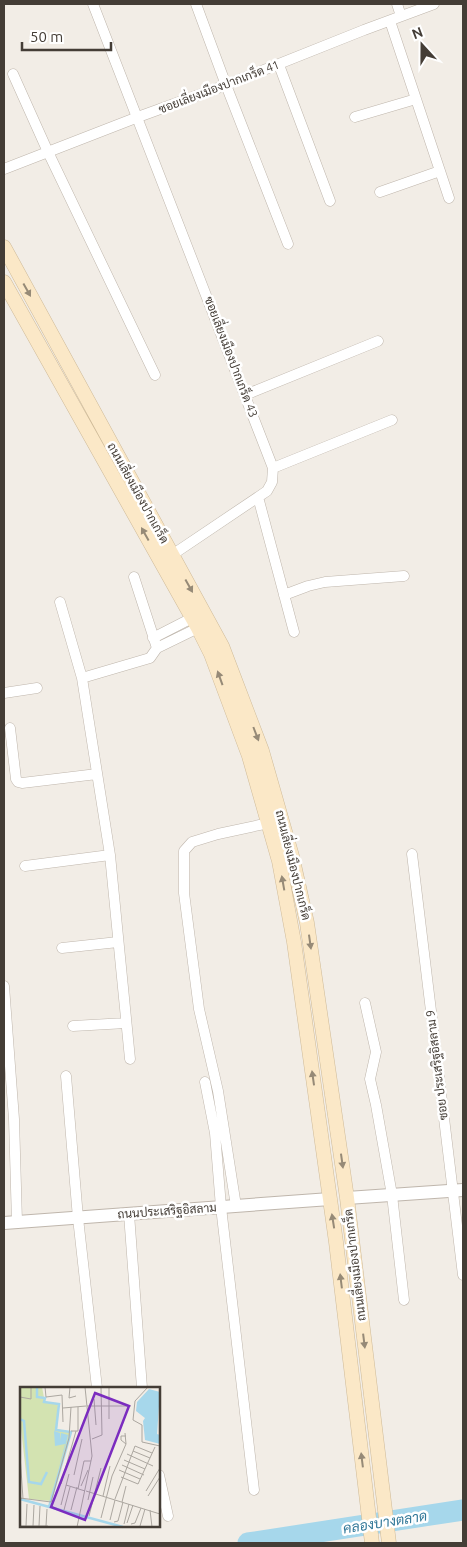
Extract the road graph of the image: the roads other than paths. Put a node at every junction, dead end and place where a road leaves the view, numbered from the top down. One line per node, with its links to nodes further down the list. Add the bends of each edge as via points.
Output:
1 (93, 4): 11 (street, ซอยเลี่ยงเมืองปากเกร็ด 43)
2 (196, 4): 9 (street)
3 (397, 4): 5 (street)
4 (434, 4): 5 (street, ซอยเลี่ยงเมืองปากเกร็ด 41)
5 (402, 16): 6 (street, ซอยเลี่ยงเมืองปากเกร็ด 41)
6 (390, 21): 7 (street, ซอยเลี่ยงเมืองปากเกร็ด 41); 10 (street)
7 (278, 64): 9 (street, ซอยเลี่ยงเมืองปากเกร็ด 41); 18 (street)
8 (13, 74): 13 (street)
9 (226, 85): 11 (street, ซอยเลี่ยงเมืองปากเกร็ด 41); 19 (street)
10 (416, 99): 12 (street); 15 (street)
11 (138, 117): 13 (street, ซอยเลี่ยงเมืองปากเกร็ด 41); 24 (street, ซอยเลี่ยงเมืองปากเกร็ด 43)
12 (355, 117)
13 (48, 152): 14 (street, ซอยเลี่ยงเมืองปากเกร็ด 41); 23 (street)
14 (4, 169)
15 (440, 171): 16 (street); 17 (street)
16 (380, 192)
17 (448, 198)
18 (330, 200)
19 (288, 244)
20 (4, 247): 28 (main road, ถนนเลี่ยงเมืองปากเกร็ด, one-way to 28)
21 (4, 282): 33 (main road, ถนนเลี่ยงเมืองปากเกร็ด, one-way to 21)
22 (378, 341): 24 (street)
23 (155, 375)
24 (246, 394): 26 (street, ซอยเลี่ยงเมืองปากเกร็ด 43)
25 (392, 420): 26 (street)
26 (273, 468): 27 (street, via 271,485)
27 (258, 497): 28 (street); 31 (street)
28 (172, 555): 56 (main road, ถนนเลี่ยงเมืองปากเกร็ด, one-way to 56, via 222,646 262,751 292,856 307,923)
29 (404, 576): 31 (street, via 325,582)
30 (134, 578): 35 (street)
31 (284, 595): 34 (street)
32 (60, 602): 36 (street)
33 (195, 623): 35 (street); 41 (main road, ถนนเลี่ยงเมืองปากเกร็ด, one-way to 33, via 249,756 212,654)
34 (294, 632)
35 (155, 643): 36 (street, via 150,658)
36 (82, 678): 40 (street)
37 (37, 688): 38 (street)
38 (4, 693)
39 (10, 728): 40 (street, via 18,782)
40 (97, 774): 43 (street)
41 (269, 824): 57 (main road, ถนนเลี่ยงเมืองปากเกร็ด, one-way to 41, via 294,942); 58 (street, via 192,842 184,851 184,893 199,1009 218,1091)
42 (412, 854): 54 (street, ซอย ประเสริฐอิสลาม 9)
43 (110, 855): 44 (street); 45 (street)
44 (25, 866)
45 (118, 942): 46 (street); 49 (street)
46 (62, 948)
47 (4, 986): 62 (street, via 14,1119)
48 (365, 1003): 55 (street, via 376,1052 370,1079)
49 (126, 1023): 50 (street); 51 (street)
50 (73, 1026)
51 (130, 1059)
52 (66, 1076): 61 (street)
53 (205, 1082): 59 (street, via 215,1133)
54 (458, 1190): 55 (street); 64 (street, ซอย ประเสริฐอิสลาม 9)
55 (392, 1195): 56 (street); 65 (street)
56 (347, 1198): 57 (main road); 72 (main road, ถนนเลี่ยงเมืองปากเกร็ด, one-way to 72)
57 (330, 1199): 58 (street, ถนนประเสริฐอิสลาม); 71 (main road, ถนนเลี่ยงเมืองปากเกร็ด, one-way to 57)
58 (236, 1206): 59 (street, ถนนประเสริฐอิสลาม)
59 (221, 1207): 60 (street, ถนนประเสริฐอิสลาม); 69 (street)
60 (128, 1214): 61 (street, ถนนประเสริฐอิสลาม); 67 (street)
61 (78, 1218): 62 (street, ถนนประเสริฐอิสลาม); 66 (street)
62 (17, 1222): 63 (street, ถนนประเสริฐอิสลาม)
63 (4, 1223)
64 (463, 1275)
65 (404, 1300)
66 (97, 1387)
67 (142, 1387)
68 (160, 1480): 70 (street)
69 (254, 1490)
70 (168, 1516)
71 (372, 1542)
72 (389, 1543)

